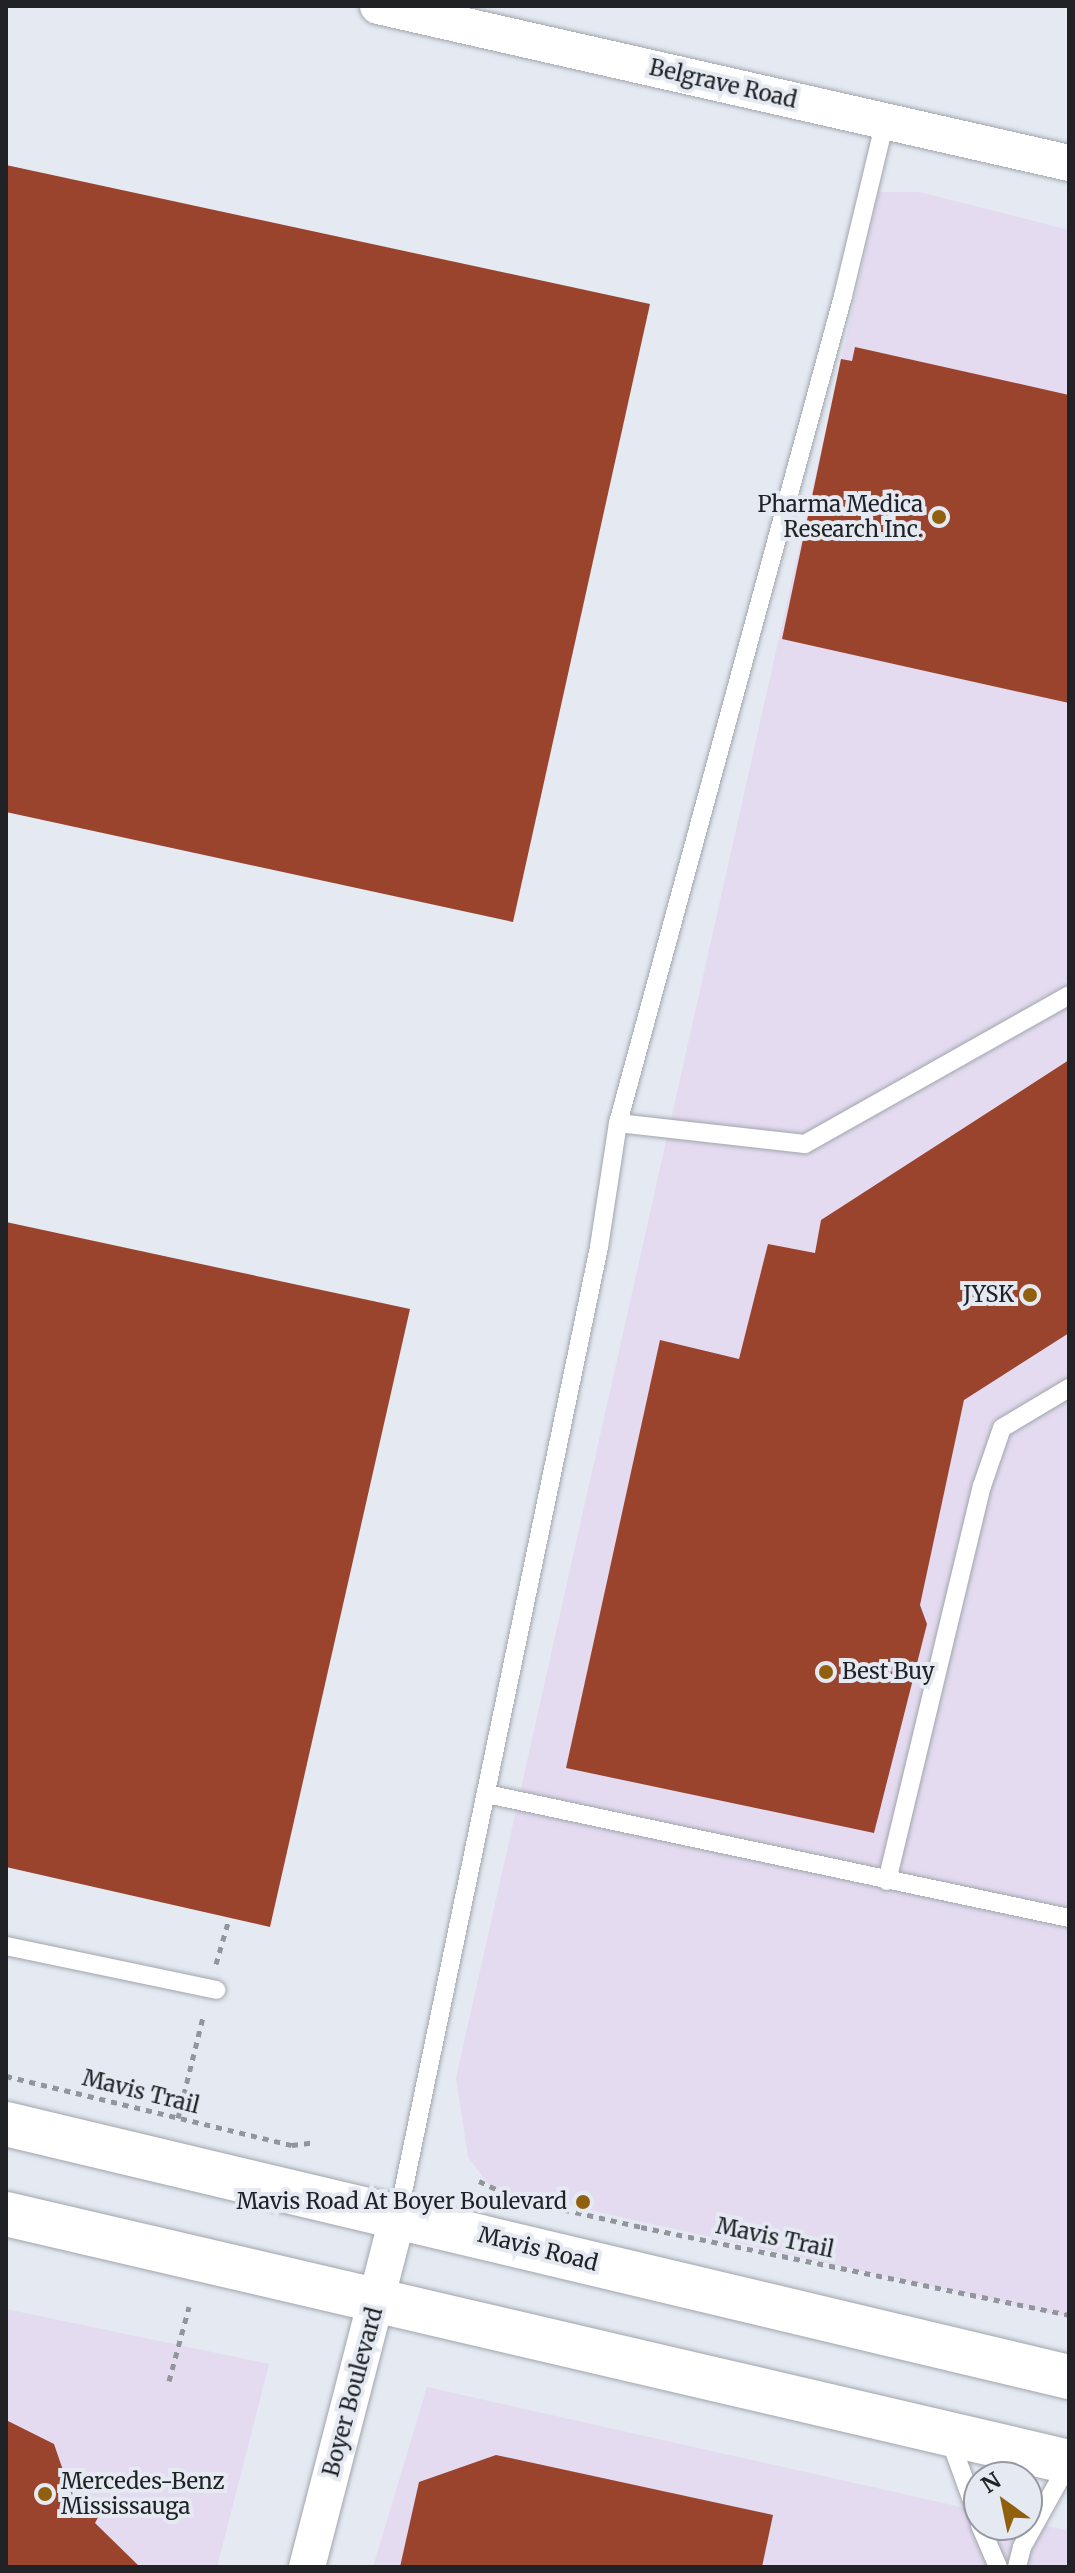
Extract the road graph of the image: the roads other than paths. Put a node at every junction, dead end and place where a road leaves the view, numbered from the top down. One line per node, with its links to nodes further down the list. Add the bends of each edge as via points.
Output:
1 (378, 6): 2 (street, Belgrave Road)
2 (885, 121): 3 (street, Belgrave Road); 5 (lane, via 843,296)
3 (1069, 163)
4 (1069, 995): 5 (lane, via 805,1144)
5 (618, 1123): 7 (lane, via 599,1247)
6 (1069, 1388): 8 (lane, via 1002,1428 979,1500)
7 (487, 1794): 8 (lane); 14 (lane)
8 (887, 1881): 9 (lane)
9 (1069, 1918)
10 (6, 1946): 11 (lane)
11 (216, 1990)
12 (6, 2124): 14 (main road, Mavis Road)
13 (6, 2214): 15 (main road)
14 (398, 2216): 15 (street, Boyer Boulevard); 16 (main road, Mavis Road)
15 (378, 2299): 17 (main road); 21 (street, Boyer Boulevard)
16 (1069, 2377)
17 (948, 2434): 18 (main road); 19 (lane)
18 (1069, 2462): 23 (lane, via 1022,2547)
19 (963, 2476)
20 (987, 2541): 22 (lane)
21 (307, 2567)
22 (998, 2567)
23 (1017, 2567)

